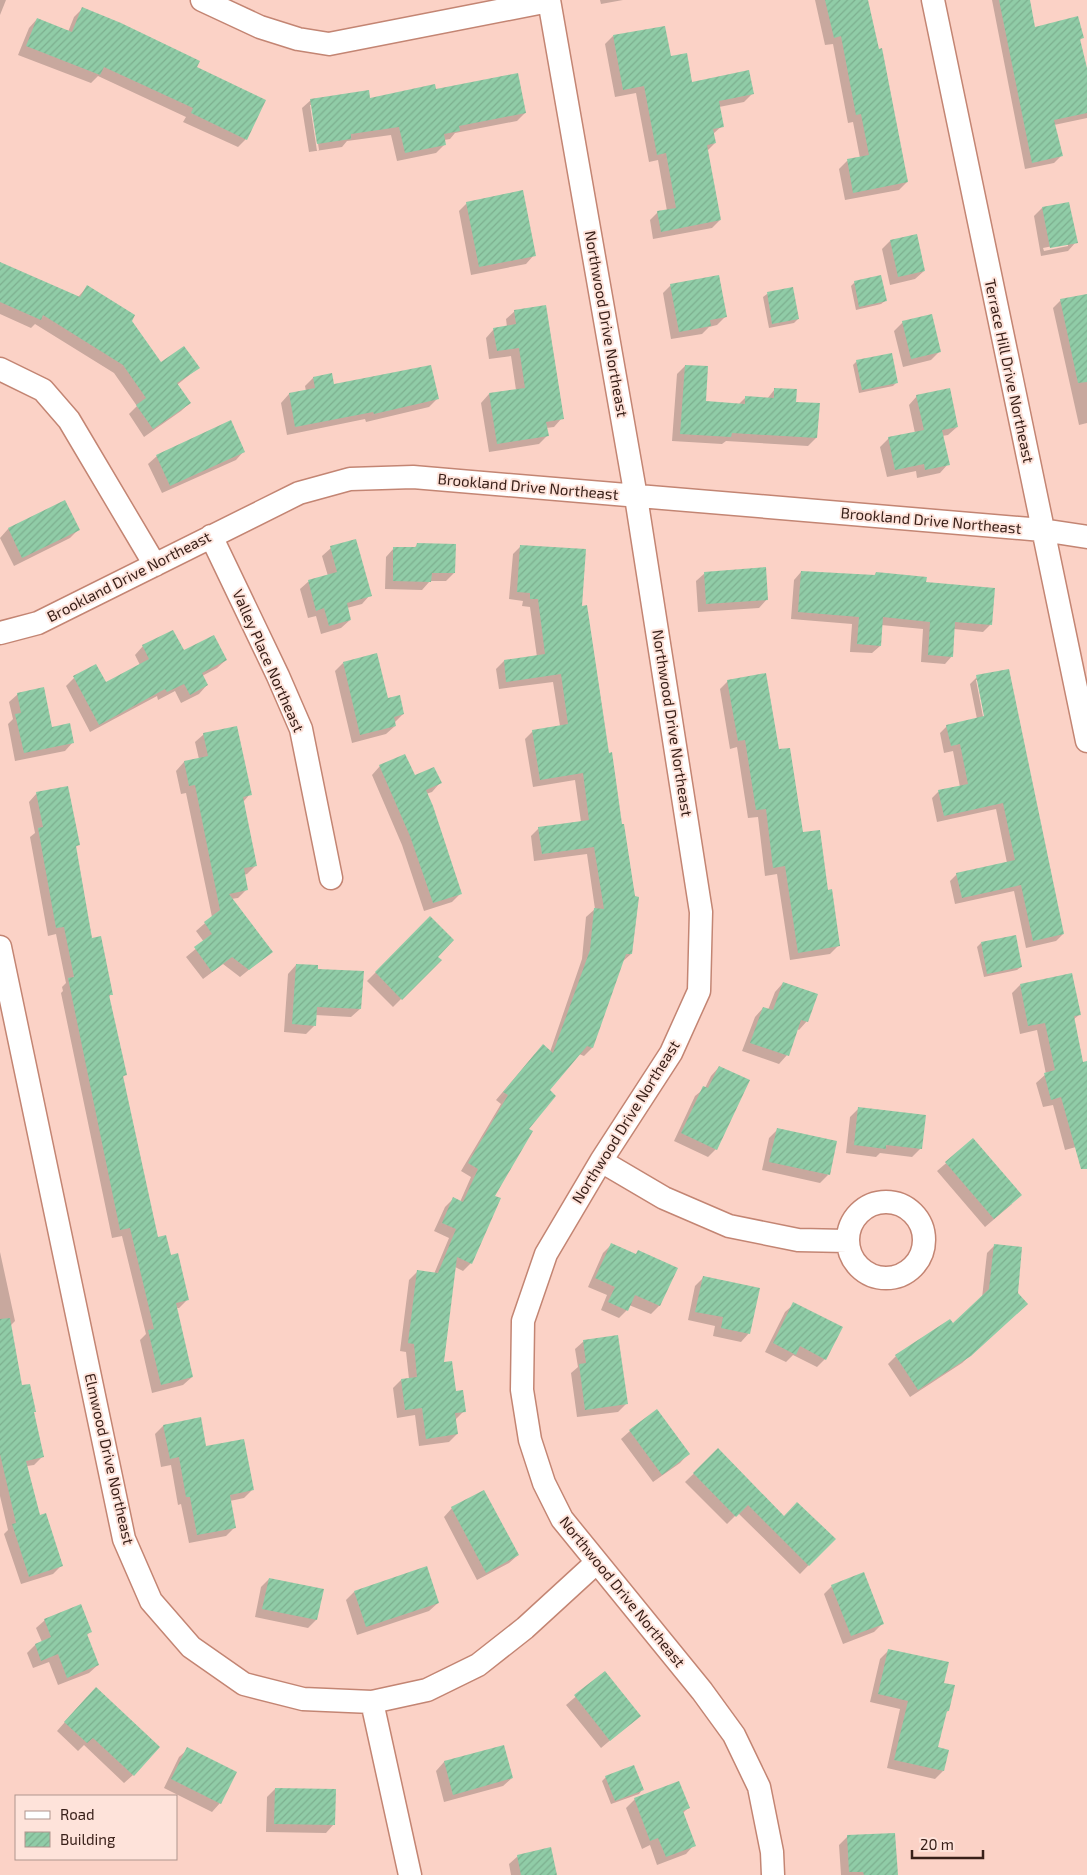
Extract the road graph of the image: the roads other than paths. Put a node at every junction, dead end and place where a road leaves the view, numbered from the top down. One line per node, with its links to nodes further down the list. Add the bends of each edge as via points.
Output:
1 (202, 0): 2 (street, via 298,40 329,44)
2 (549, 0): 5 (street, Northwood Drive Northeast)
3 (933, 0): 6 (street, Terrace Hill Drive Northeast)
4 (0, 369): 9 (street, via 43,390 69,420)
5 (636, 497): 6 (street, Brookland Drive Northeast); 7 (street, Brookland Drive Northeast, via 412,477 350,479 299,493); 14 (street, Northwood Drive Northeast, via 701,912 699,991 671,1053)
6 (1042, 530): 8 (street, Brookland Drive Northeast); 11 (street, Terrace Hill Drive Northeast)
7 (210, 536): 9 (street, Brookland Drive Northeast); 12 (street, Valley Place Northeast, via 301,729)
8 (1087, 537)
9 (155, 565): 10 (street, Brookland Drive Northeast, via 38,623)
10 (0, 633)
11 (1087, 741)
12 (331, 878)
13 (0, 946): 17 (street, Elmwood Drive Northeast, via 124,1539 151,1600 191,1647 244,1684 303,1699)
14 (601, 1161): 15 (street, via 664,1198 730,1226 798,1240); 16 (street, Northwood Drive Northeast, via 546,1254 523,1321 522,1390 530,1440 544,1483 562,1520)
15 (847, 1241)
16 (597, 1562): 17 (street, Elmwood Drive Northeast, via 525,1628 478,1665 427,1690); 19 (street, Northwood Drive Northeast, via 702,1691 734,1736 759,1787 772,1852)
17 (372, 1702): 18 (street)
18 (410, 1875)
19 (773, 1875)

